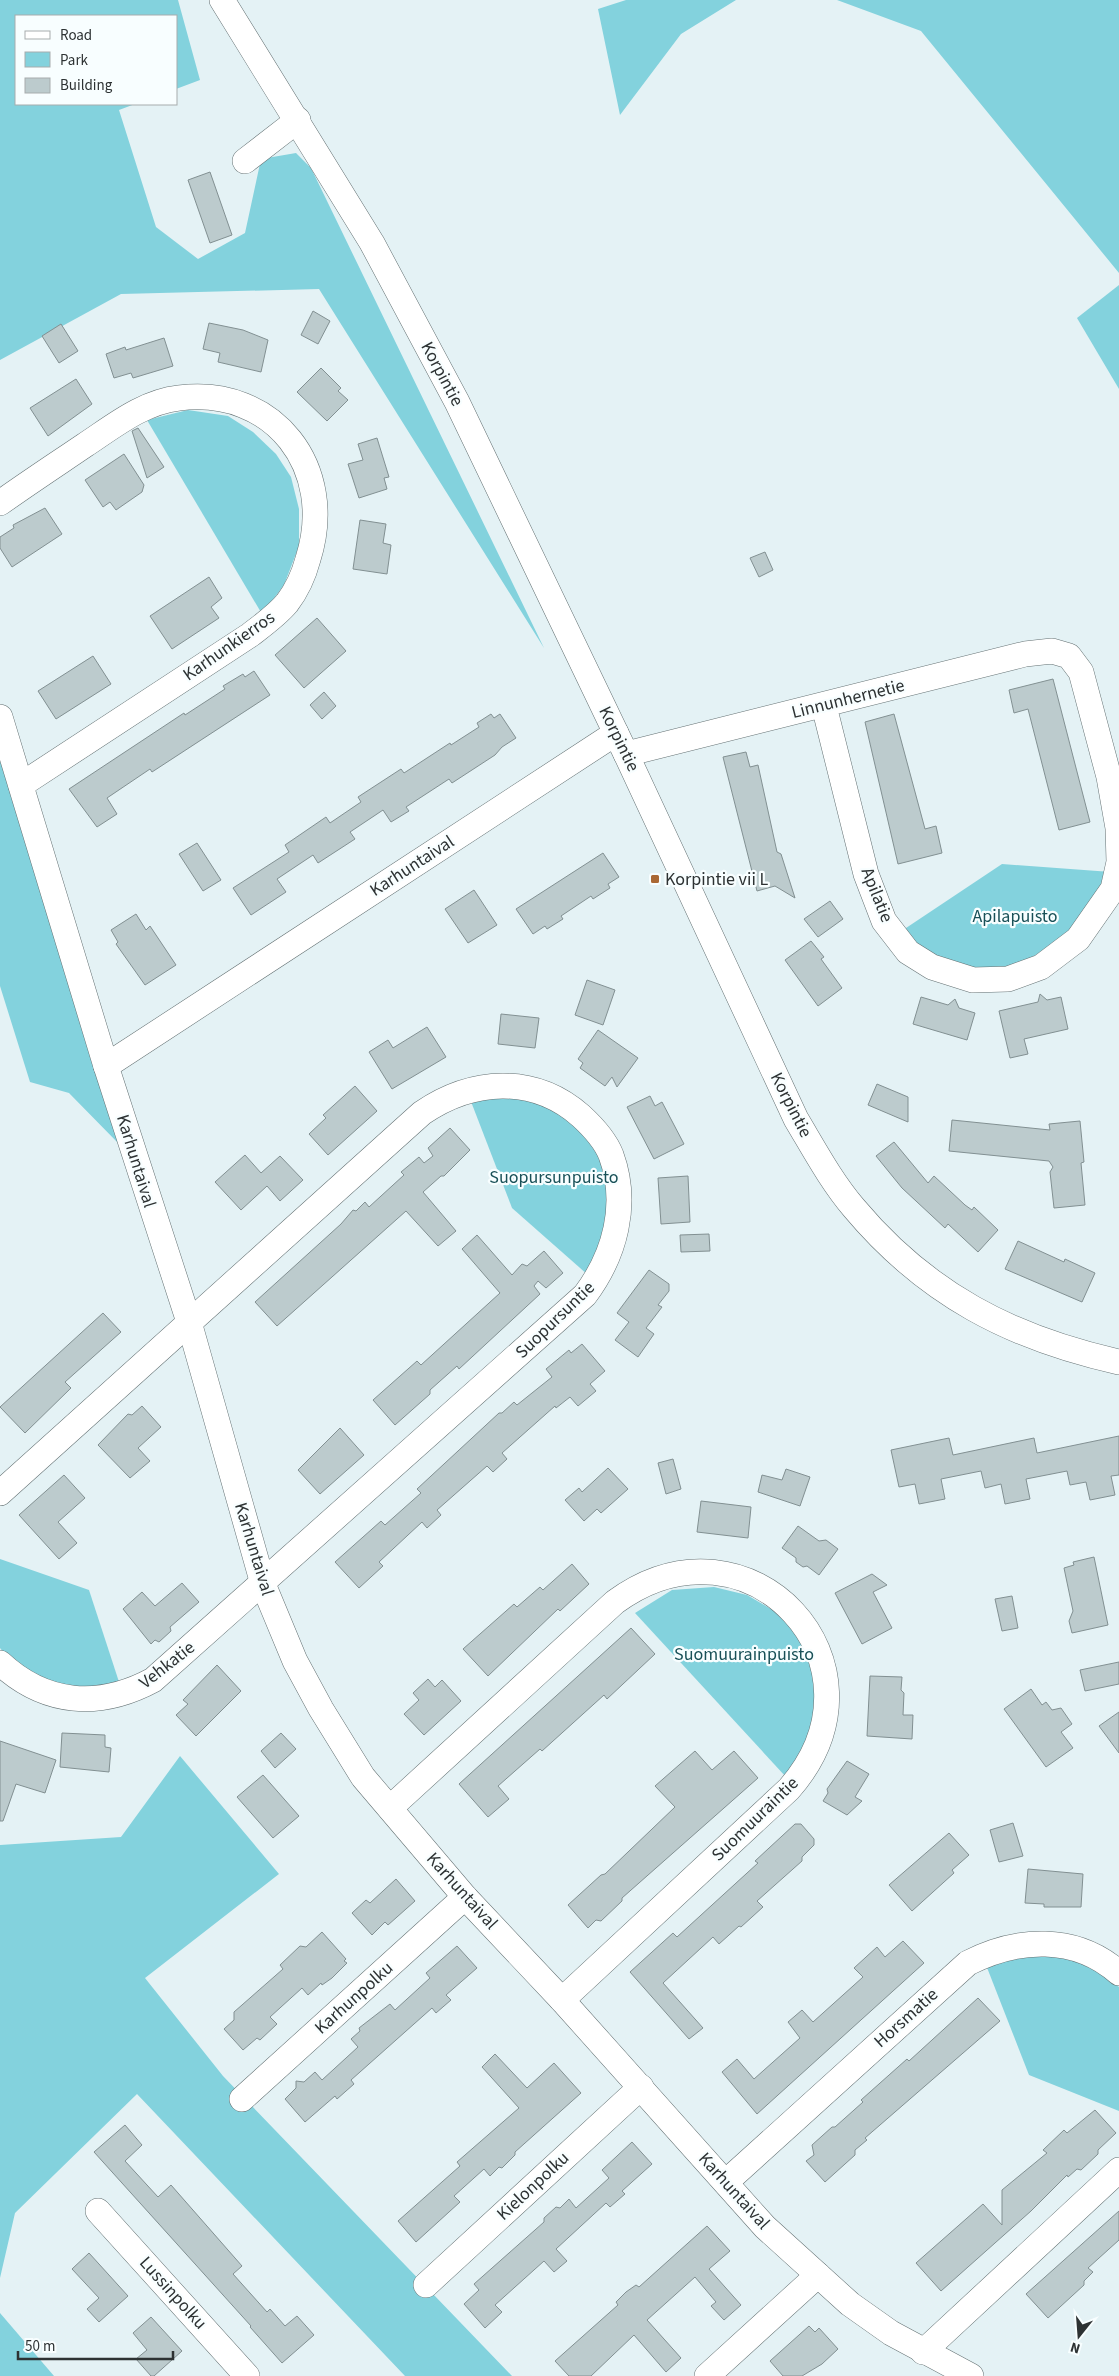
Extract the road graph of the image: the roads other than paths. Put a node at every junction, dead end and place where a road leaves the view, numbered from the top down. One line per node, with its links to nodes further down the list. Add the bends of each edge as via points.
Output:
1 (222, 0): 2 (street, Korpintie)
2 (298, 120): 3 (street); 8 (street, Korpintie, via 372,243 457,402)
3 (246, 161)
4 (0, 502): 9 (street, Karhunkierros, via 140,410 178,398 197,396 217,398 254,411 286,435 308,468 317,509 312,547 298,585 288,602 271,619)
5 (1069, 656): 6 (street, Linnunhernetie, via 1052,650 1026,654); 6 (street, Apilatie, via 1081,672 1109,777 1118,828 1119,862 1113,889 1078,940 1041,968 1008,979 973,980 932,967 908,952 884,921 866,874)
6 (824, 706): 8 (street, Linnunhernetie)
7 (0, 717): 9 (street)
8 (621, 743): 10 (street, Karhuntaival); 12 (street, Korpintie, via 796,1119 828,1173 854,1208 906,1260 956,1300 1037,1340)
9 (21, 785): 10 (street)
10 (106, 1066): 11 (street, Karhuntaival)
11 (188, 1322): 13 (street); 14 (street, Karhuntaival); 14 (street, Suopursuntie, via 422,1113 457,1093 497,1085 517,1086 549,1096 588,1122 610,1154 619,1192 618,1222 605,1263 585,1296)
12 (1119, 1362)
13 (0, 1493)
14 (263, 1584): 15 (street, Vehkatie, via 153,1680 115,1696 74,1699 54,1695 17,1677); 16 (street, Karhuntaival, via 295,1661 321,1709 363,1777)
15 (0, 1662)
16 (390, 1808): 17 (street, Karhuntaival); 19 (street, Suomuuraintie, via 615,1602 649,1581 688,1571 727,1574 764,1588 794,1613 815,1645 826,1683 825,1722 812,1758 789,1789)
17 (465, 1897): 19 (street, Karhuntaival); 21 (street, Karhunpolku)
18 (1119, 1973): 23 (street, Horsmatie, via 1080,1951 1042,1943 1004,1948 968,1963)
19 (562, 2000): 20 (street, Karhuntaival)
20 (641, 2087): 23 (street, Karhuntaival); 26 (street, Kielonpolku)
21 (242, 2099)
22 (1119, 2170): 27 (street)
23 (726, 2182): 25 (street, Karhuntaival, via 766,2227)
24 (98, 2211): 28 (street, Lussinpolku)
25 (818, 2275): 27 (street, Karhuntaival, via 850,2304); 29 (street)
26 (426, 2285)
27 (923, 2352): 30 (street, Karhuntaival)
28 (247, 2376)
29 (708, 2376)
30 (971, 2376)

